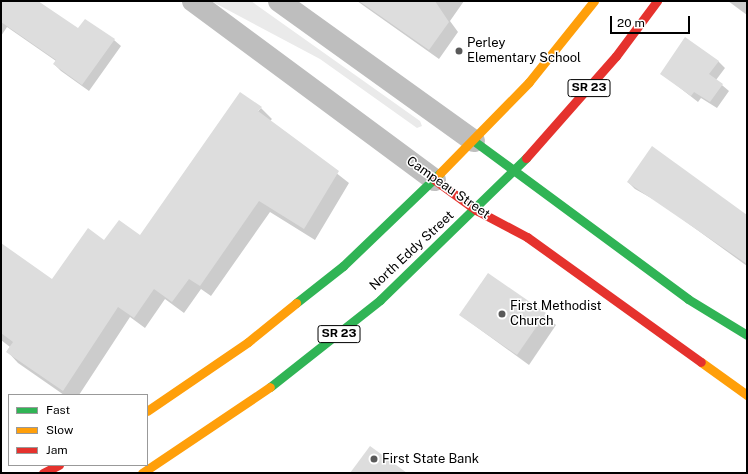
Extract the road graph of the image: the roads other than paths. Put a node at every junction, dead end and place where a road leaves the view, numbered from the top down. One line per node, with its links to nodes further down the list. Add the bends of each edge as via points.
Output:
1 (193, 1): 7 (street, Campeau Street)
2 (278, 1): 5 (street)
3 (594, 1): 5 (main road, via 529,82)
4 (656, 1): 6 (main road, North Eddy Street / SR 23, via 616,56)
5 (474, 141): 6 (main road); 7 (main road)
6 (515, 170): 8 (main road, North Eddy Street / SR 23); 9 (main road, via 553,202 688,299)
7 (435, 180): 8 (main road, Campeau Street); 11 (main road, via 343,266 248,342)
8 (476, 210): 10 (main road, Campeau Street, via 527,237); 14 (main road, North Eddy Street / SR 23, via 380,300 286,377)
9 (747, 335)
10 (747, 395)
11 (148, 410)
12 (57, 466): 13 (main road)
13 (43, 473)
14 (142, 473)

